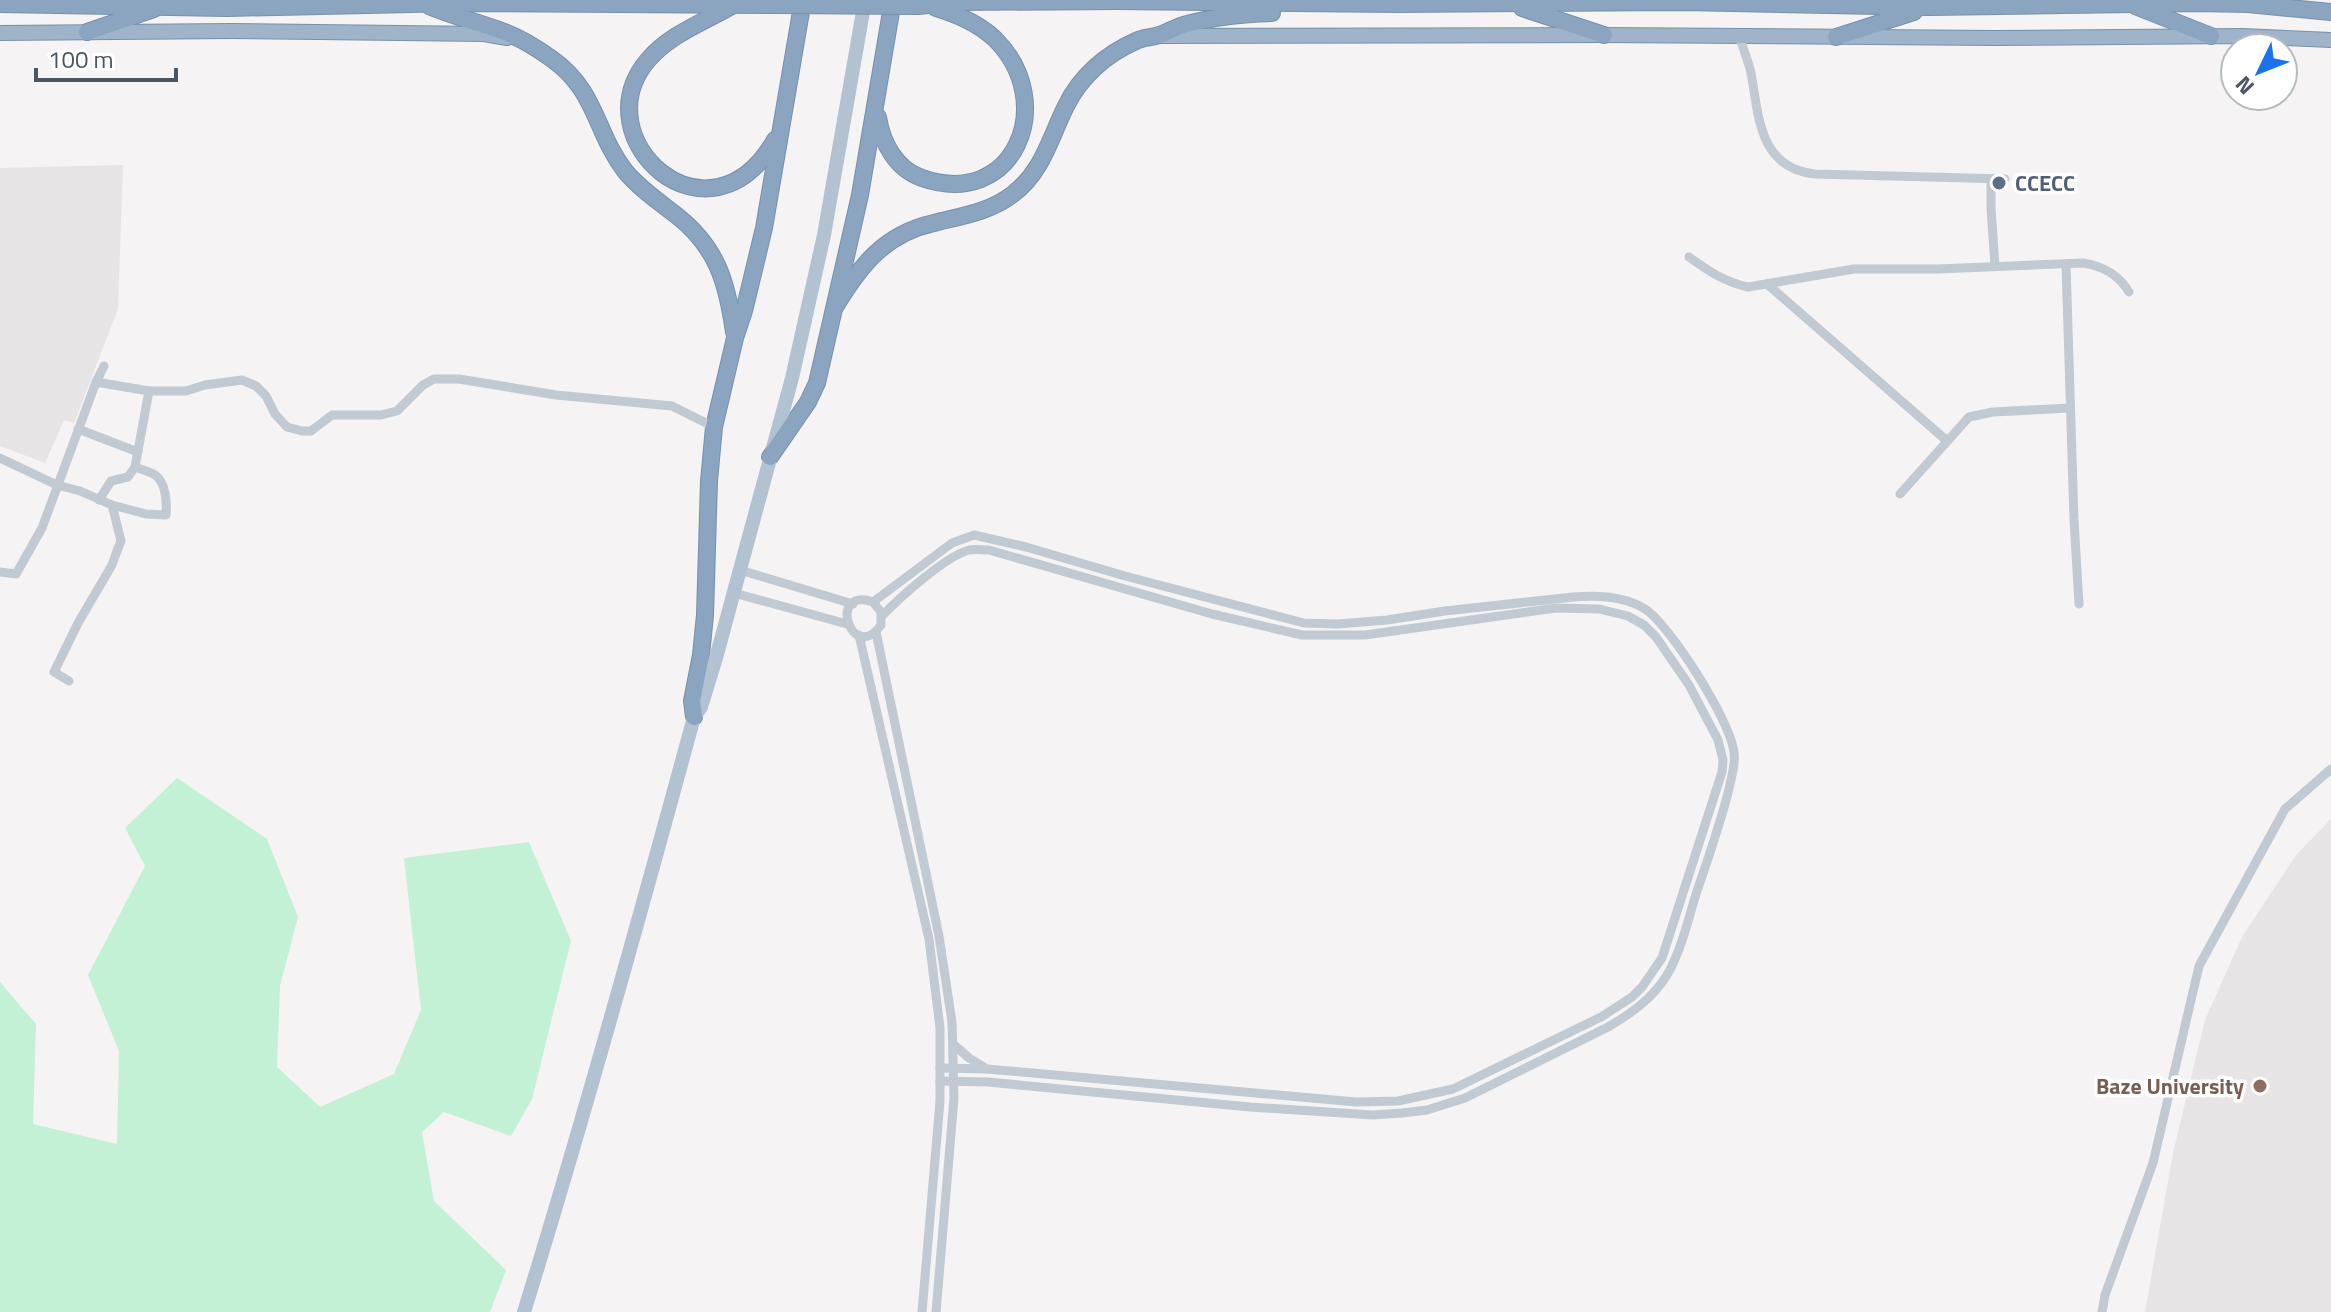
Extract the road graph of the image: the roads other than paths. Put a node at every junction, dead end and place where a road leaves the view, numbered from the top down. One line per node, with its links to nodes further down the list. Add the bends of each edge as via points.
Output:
1 (803, 0): 24 (highway)
2 (865, 0): 42 (main road, via 824,235)
3 (893, 0): 23 (highway)
4 (1311, 3): 9 (highway); 10 (highway); 17 (highway, via 1287,11 1188,23)
5 (2126, 3): 12 (highway); 13 (highway, via 2248,4); 19 (highway)
6 (0, 4): 11 (highway)
7 (424, 4): 8 (highway); 11 (highway); 22 (highway)
8 (735, 4): 10 (highway, bridge); 24 (highway, via 664,43 645,64 631,101 636,142 663,175 685,186 714,188 752,171)
9 (1509, 4): 12 (highway); 16 (highway)
10 (924, 6): 23 (highway, via 979,27 1009,57 1024,93 1020,139 1000,167 985,177 952,185 936,182 917,176 893,158)
11 (162, 7): 14 (highway)
12 (1929, 7): 20 (highway)
13 (2331, 12)
14 (87, 32): 15 (highway); 22 (highway, via 484,34)
15 (0, 33)
16 (1604, 35): 17 (highway); 18 (highway)
17 (1157, 36): 32 (highway, via 1134,41 1085,77 1066,105 1043,160 1014,194 985,210 917,227 889,241 860,268)
18 (1739, 36): 20 (highway); 26 (street, via 1767,145 1792,169)
19 (2211, 36): 20 (highway); 21 (highway)
20 (1836, 37)
21 (2331, 40)
22 (521, 41): 33 (highway, via 569,72 626,172 704,243 721,271)
23 (876, 107): 32 (highway)
24 (780, 132): 33 (highway, via 764,228)
25 (2005, 179): 26 (street)
26 (1991, 180): 29 (street)
27 (1689, 257): 30 (street, via 1731,283)
28 (2066, 264): 29 (street); 31 (street, via 2103,267); 37 (street)
29 (1995, 266): 30 (street, via 1854,269)
30 (1767, 284): 40 (street)
31 (2129, 292)
32 (835, 307): 42 (highway, via 817,383)
33 (735, 338): 38 (highway)
34 (104, 366): 35 (street)
35 (96, 382): 36 (street); 39 (street)
36 (149, 391): 38 (street, via 186,391 242,380 266,396 287,427 311,431 332,415 397,411 434,379 459,379 672,406); 41 (street)
37 (2070, 408): 40 (street, via 1975,414); 60 (street)
38 (714, 427): 68 (highway)
39 (78, 429): 41 (street); 45 (street)
40 (1946, 440): 46 (street)
41 (138, 452): 44 (street)
42 (770, 457): 51 (main road)
43 (0, 458): 45 (street)
44 (135, 467): 47 (street, via 128,477 111,481); 48 (street, via 161,480 166,515)
45 (57, 485): 47 (street); 52 (street, via 24,564 16,574)
46 (1900, 494)
47 (99, 500): 48 (street)
48 (112, 505): 67 (street, via 121,541 54,672)
49 (1026, 547): 50 (street); 53 (street); 58 (street, via 983,536 959,539)
50 (1022, 560): 54 (street); 63 (street, via 969,550)
51 (740, 570): 55 (main road); 59 (street)
52 (0, 572)
53 (1125, 576): 54 (street); 57 (street)
54 (1120, 589): 62 (street)
55 (734, 593): 64 (street); 68 (main road)
56 (1617, 599): 57 (street, via 1573,597 1321,624); 61 (street); 78 (street, via 1644,608 1664,629 1722,717 1735,751 1724,810 1675,960 1657,989 1631,1013 1465,1098 1402,1113 1250,1107)
57 (1216, 601): 62 (street)
58 (873, 602): 59 (street); 63 (street)
59 (853, 604): 64 (street)
60 (2079, 604)
61 (1614, 612): 62 (street, via 1556,608 1340,636 1302,635); 75 (street, via 1636,619 1656,637 1704,710 1723,760 1662,958 1632,997 1466,1083 1398,1101 1356,1102)
62 (1212, 614)
63 (882, 616): 65 (street)
64 (847, 624): 66 (street)
65 (876, 632): 66 (street); 69 (street)
66 (859, 635): 70 (street)
67 (69, 681)
68 (694, 717): 80 (main road)
69 (900, 749): 70 (street); 72 (street, via 939,936)
70 (887, 752): 74 (street, via 929,939)
71 (2331, 769): 83 (street, via 2285,809 2199,966 2153,1163)
72 (953, 1044): 73 (street); 75 (street)
73 (954, 1067): 74 (street); 75 (street); 77 (street)
74 (940, 1068): 76 (street)
75 (987, 1069)
76 (940, 1081): 77 (street); 81 (street)
77 (954, 1081): 78 (street); 79 (street)
78 (976, 1082): 79 (street)
79 (954, 1098): 82 (street)
80 (524, 1312)
81 (922, 1312)
82 (936, 1312)
83 (2102, 1312)

